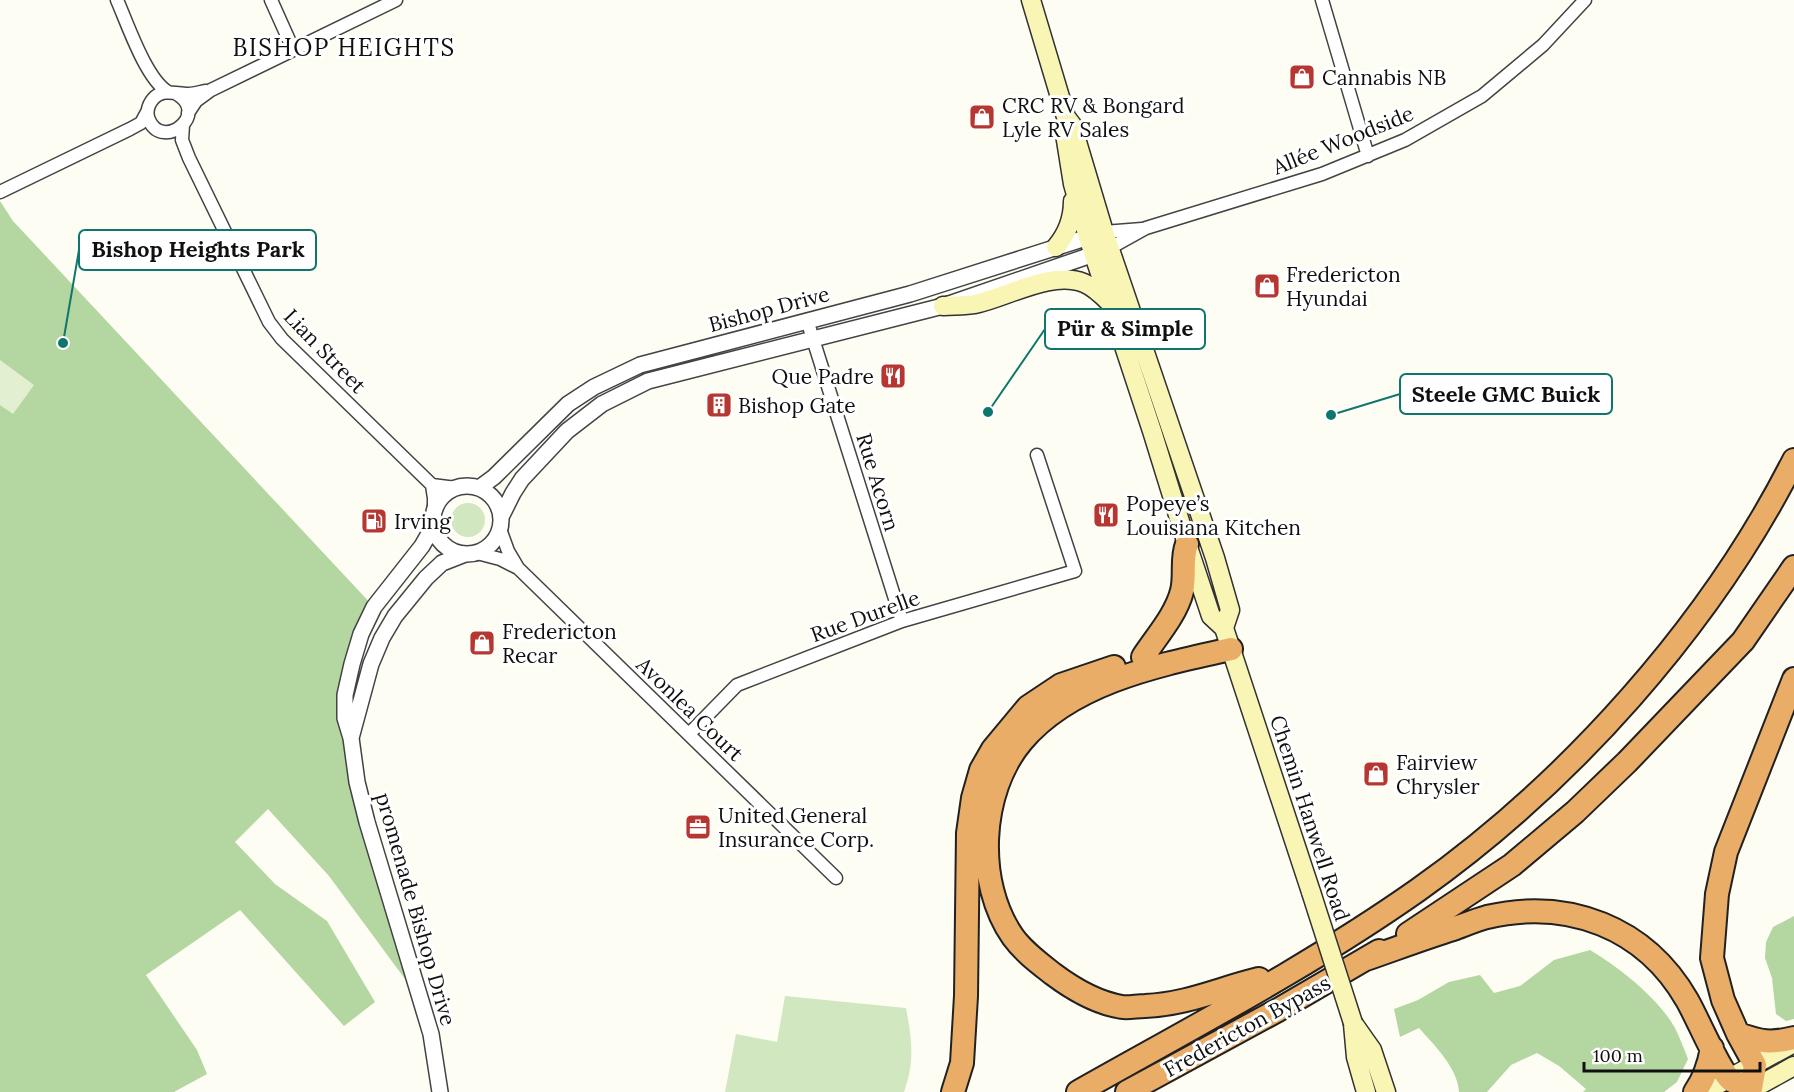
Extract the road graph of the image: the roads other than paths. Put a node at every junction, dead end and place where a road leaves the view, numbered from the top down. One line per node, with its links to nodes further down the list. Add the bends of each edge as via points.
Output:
1 (117, 0): 8 (street)
2 (271, 0): 7 (street)
3 (396, 0): 7 (street)
4 (1031, 0): 13 (main road, Chemin Hanwell Road)
5 (1322, 0): 17 (street)
6 (1585, 0): 17 (street, Allée Woodside, via 1543,45 1482,96 1406,140)
7 (293, 49): 9 (street)
8 (146, 65): 10 (street, via 160,87); 11 (street, via 150,81)
9 (211, 90): 10 (street, via 192,94); 12 (street)
10 (172, 92): 11 (street, via 156,95); 12 (street, via 185,101)
11 (148, 109): 15 (street, via 141,123); 16 (street, via 149,119)
12 (188, 113): 14 (street)
13 (1066, 117): 19 (main road, Chemin Hanwell Road, via 1064,128); 21 (main road, Chemin Hanwell Road, via 1072,125)
14 (183, 125): 16 (street, via 178,130); 18 (street, Lian Street, via 182,140)
15 (130, 129): 16 (street); 20 (street)
16 (161, 131): 18 (street, Lian Street, via 175,139)
17 (1368, 156): 21 (street, Allée Woodside, via 1302,181)
18 (189, 158): 29 (street, Lian Street, via 269,322)
19 (1073, 184): 21 (main road, Chemin Hanwell Road); 22 (main road, via 1069,230)
20 (0, 192)
21 (1099, 243): 22 (street, Bishop Drive); 23 (main road, Chemin Hanwell Road); 24 (street, Bishop Drive); 39 (main road, Chemin Hanwell Road, via 1215,558 1230,610)
22 (1056, 247): 25 (street, Bishop Drive, via 910,294)
23 (1110, 303): 24 (main road, via 1096,290 1067,279 1052,280 974,305); 34 (main road, Chemin Hanwell Road)
24 (943, 306): 26 (street, Bishop Drive)
25 (807, 320): 26 (street, Rue Acorn); 31 (street, Bishop Drive, via 618,374 568,404)
26 (813, 339): 33 (street, Bishop Drive, via 648,381 602,404 567,431 534,466 513,493); 38 (street, Rue Acorn)
27 (1037, 455): 38 (street, Rue Durelle, via 1075,572)
28 (1794, 460): 46 (highway, Fredericton Bypass, via 1760,522 1712,595 1605,726 1488,835 1419,890)
29 (432, 484): 30 (street); 32 (street)
30 (456, 488): 31 (street); 32 (street, via 438,502)
31 (479, 488): 33 (street, via 494,499)
32 (434, 519): 35 (street, via 437,536 444,545 454,552); 43 (street, via 422,546 374,607 361,634 345,695 345,718)
33 (501, 523): 35 (street, via 487,548); 37 (street, Avonlea Court, via 508,551)
34 (1187, 544): 39 (main road, Chemin Hanwell Road, via 1211,616); 40 (highway, via 1181,594)
35 (471, 553): 37 (street, Avonlea Court, via 500,559); 43 (street, via 442,563 395,616 371,664)
36 (1794, 567): 45 (highway, via 1743,641 1575,812 1512,865)
37 (518, 568): 42 (street, Avonlea Court)
38 (902, 621): 42 (street, Rue Durelle, via 736,685)
39 (1227, 637): 40 (highway); 46 (highway, via 1098,688 1044,720 1022,742 993,796 987,821 986,855 999,912 1013,937 1069,986 1094,998 1123,1007 1192,1000); 47 (main road, Chemin Hanwell Road, bridge)
40 (1143, 657): 56 (highway, via 1061,685 1028,707 993,749 981,771 968,832 966,996 962,1063)
41 (1794, 679): 48 (highway, via 1726,852 1718,894 1712,958 1723,1000)
42 (689, 734): 44 (street, Avonlea Court)
43 (351, 738): 55 (street, promenade Bishop Drive, via 367,822 431,1034)
44 (836, 878)
45 (1366, 959): 50 (highway, via 1487,917 1527,911 1599,921 1652,954 1672,975); 58 (highway, Fredericton Bypass)
46 (1293, 971): 57 (highway, Fredericton Bypass)
47 (1353, 1023): 59 (main road, Chemin Hanwell Road, via 1356,1057); 60 (main road, Chemin Hanwell Road, via 1372,1050)
48 (1738, 1034): 49 (highway, via 1774,1043); 51 (highway)
49 (1794, 1041): 51 (main road)
50 (1712, 1048): 53 (highway); 61 (highway, via 1704,1080)
51 (1755, 1065): 53 (main road); 54 (highway)
52 (1794, 1066): 54 (main road)
53 (1728, 1078): 54 (highway); 62 (main road)
54 (1749, 1091)
55 (440, 1092)
56 (953, 1092)
57 (1078, 1092)
58 (1127, 1092)
59 (1366, 1092)
60 (1386, 1092)
61 (1695, 1092)
62 (1704, 1092)

